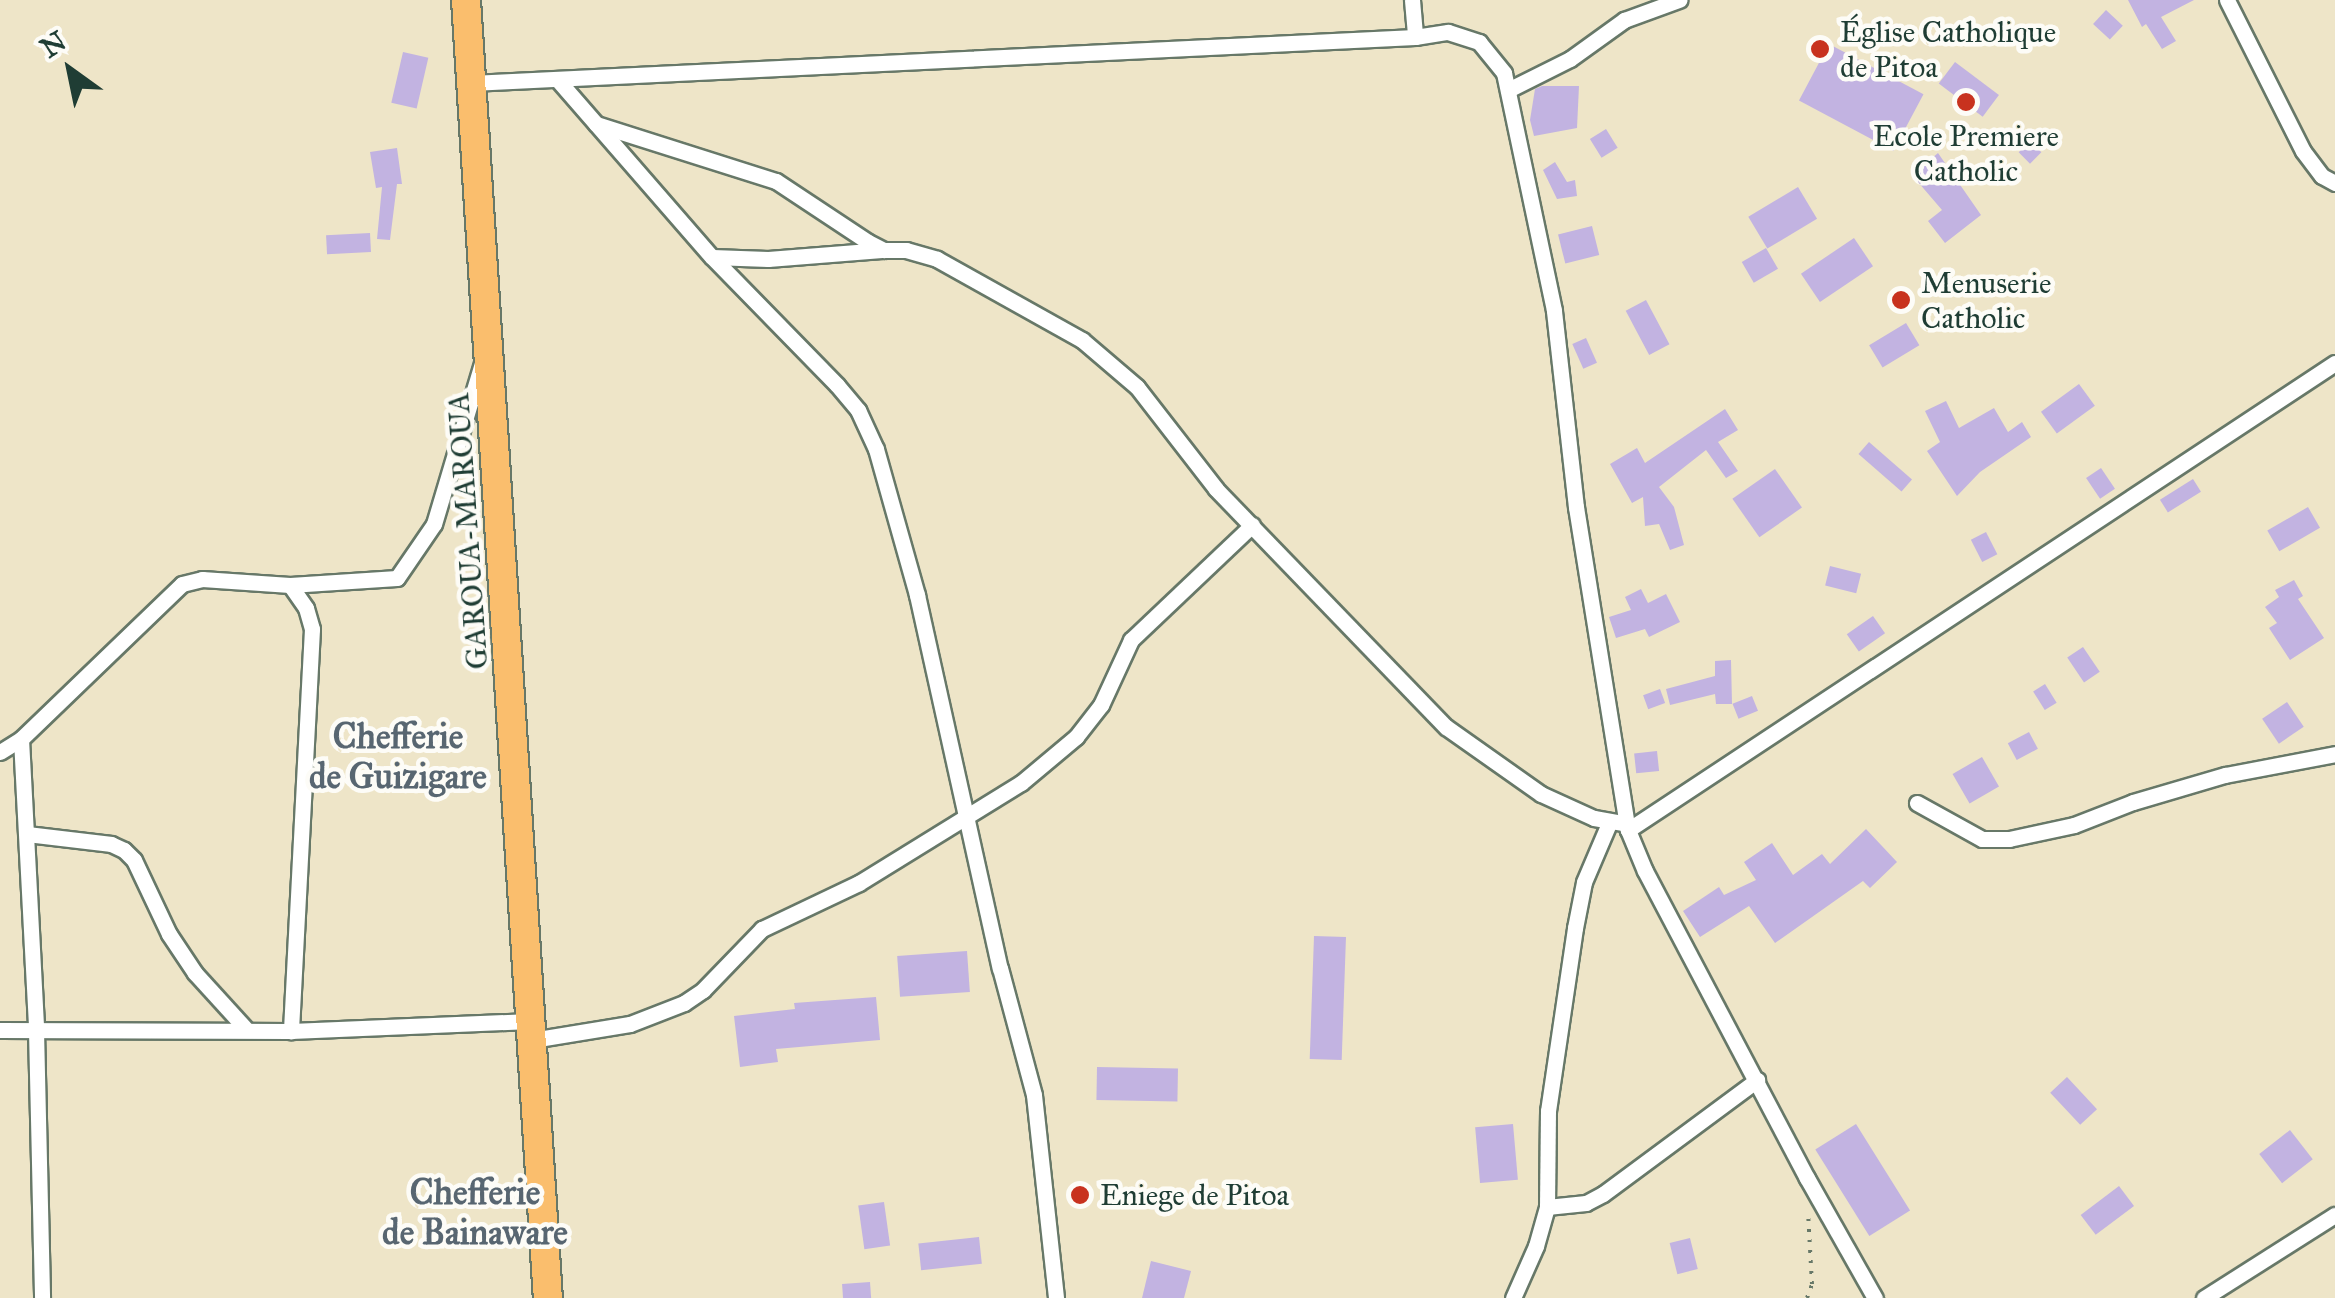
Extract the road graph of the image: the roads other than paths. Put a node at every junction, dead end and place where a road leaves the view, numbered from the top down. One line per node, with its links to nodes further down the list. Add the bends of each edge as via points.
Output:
1 (466, 0): 7 (highway, GAROUA-MAROUA)
2 (1412, 0): 5 (street)
3 (1679, 0): 8 (street, via 1624,20 1570,59)
4 (2228, 0): 10 (street, via 2303,152)
5 (1414, 37): 6 (street); 8 (street, via 1448,32 1478,42 1504,73)
6 (557, 79): 7 (street); 9 (street)
7 (471, 83): 13 (highway, GAROUA-MAROUA)
8 (1508, 90): 23 (street, via 1554,311 1576,507)
9 (596, 124): 11 (street, via 776,181); 12 (street)
10 (2335, 184)
11 (884, 250): 12 (street); 15 (street, via 937,259 1082,340 1137,387)
12 (712, 257): 21 (street, via 837,385 867,428 917,595)
13 (488, 344): 16 (street, via 434,524 406,568 390,580); 29 (highway, GAROUA-MAROUA)
14 (2335, 363): 23 (street)
15 (1252, 525): 21 (street, via 1130,640 1101,705 1076,737 1021,783); 22 (street, via 1446,726 1541,794)
16 (290, 585): 17 (street, via 202,579 182,584); 28 (street, via 312,629)
17 (21, 739): 18 (street); 24 (street)
18 (0, 752)
19 (2335, 754): 20 (street, via 2224,775 2074,825 2009,839 1982,839)
20 (1917, 804)
21 (965, 814): 29 (street, via 860,884 762,929 684,1003 630,1024); 35 (street, via 1034,1095)
22 (1610, 821): 23 (street); 31 (street, via 1584,882 1575,928 1548,1111)
23 (1628, 827): 30 (street)
24 (27, 834): 25 (street, via 124,850 195,973); 27 (street)
25 (244, 1028): 27 (street); 28 (street)
26 (0, 1030): 27 (street)
27 (36, 1030): 33 (street)
28 (291, 1031): 29 (street)
29 (532, 1031): 34 (highway, GAROUA-MAROUA)
30 (1757, 1080): 31 (street, via 1603,1194); 37 (street)
31 (1546, 1207): 36 (street)
32 (2335, 1215): 38 (street)
33 (42, 1298)
34 (548, 1298)
35 (1056, 1298)
36 (1513, 1298)
37 (1876, 1298)
38 (2204, 1298)

